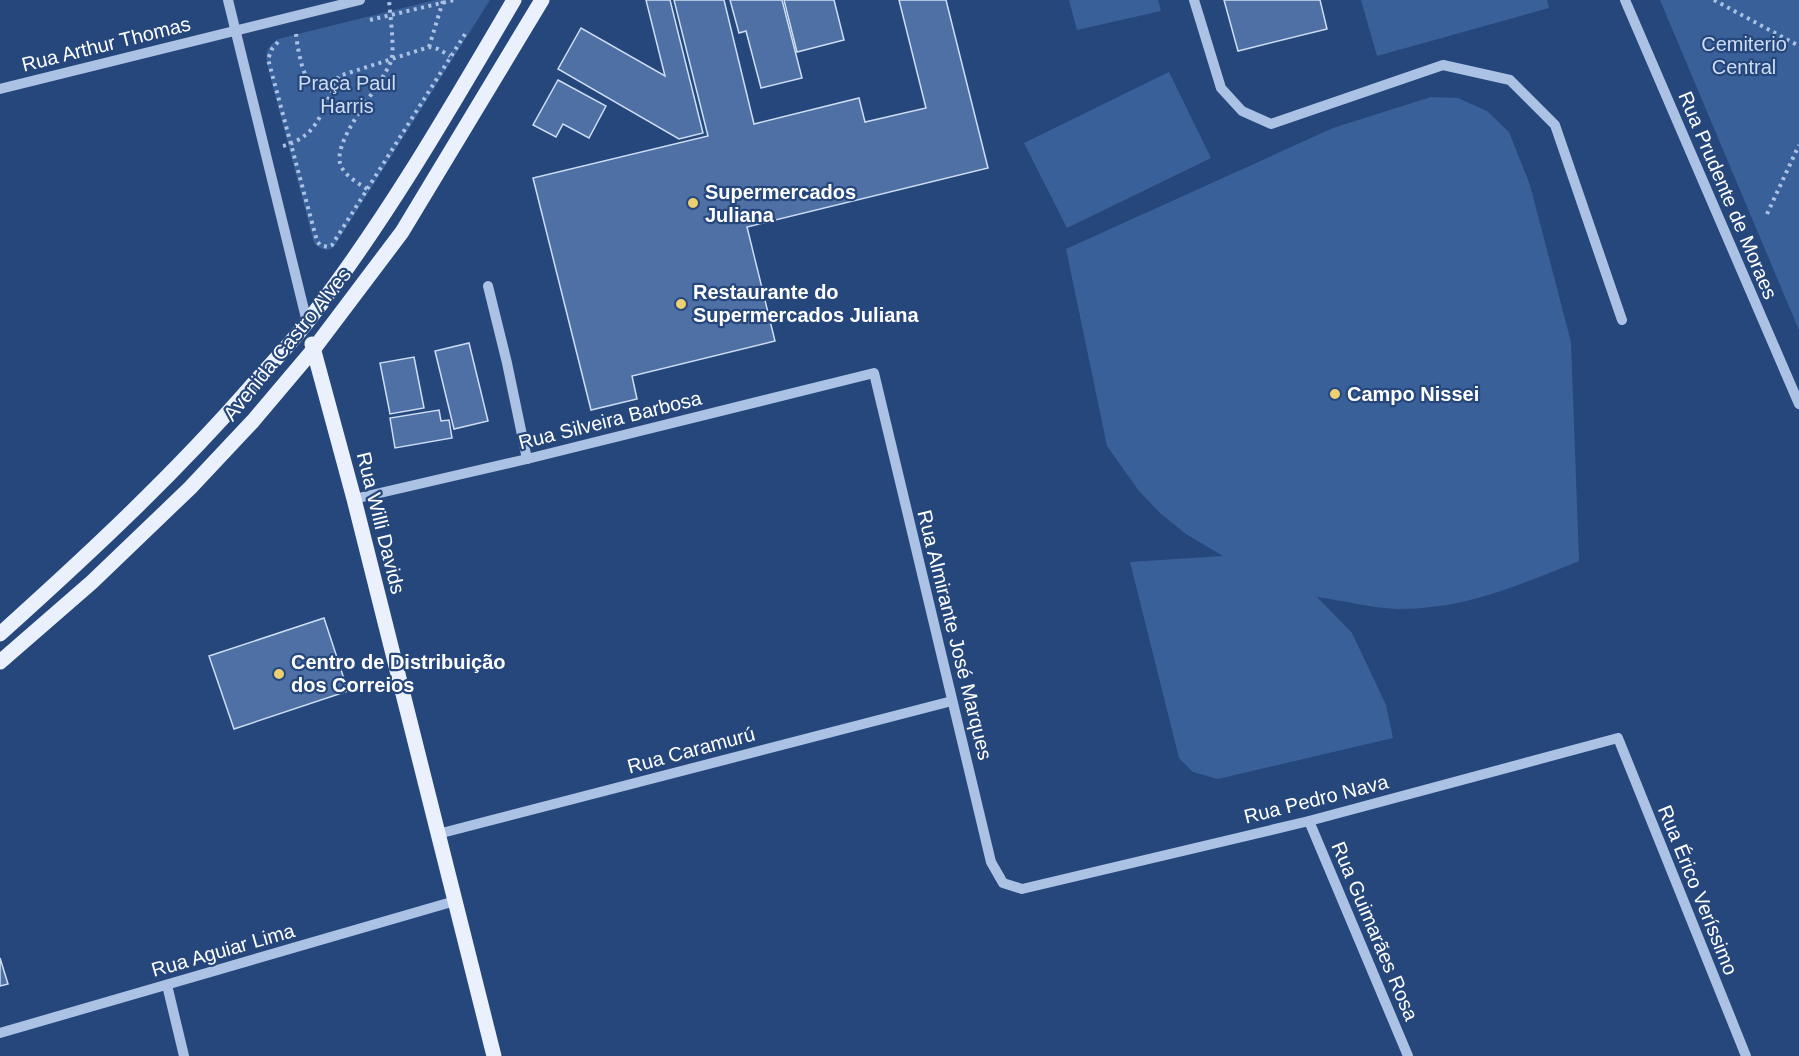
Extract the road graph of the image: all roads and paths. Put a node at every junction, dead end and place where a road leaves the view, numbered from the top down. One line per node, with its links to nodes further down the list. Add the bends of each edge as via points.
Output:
1 (228, 0): 15 (street, Rua Willi Davids)
2 (360, 0): 12 (street, Rua Arthur Thomas)
3 (390, 0): 11 (path)
4 (454, 0): 10 (path)
5 (514, 0): 22 (main road, Avenida Castro Alves)
6 (542, 0): 28 (main road, Avenida Castro Alves)
7 (1194, 0): 34 (street, via 1221,88 1242,111 1270,124 1443,65 1510,80 1555,125)
8 (1625, 0): 38 (street, Rua Prudente de Moraes)
9 (1714, 0): 18 (path)
10 (443, 1): 11 (path); 19 (path)
11 (390, 15): 13 (path); 21 (path)
12 (293, 16): 15 (street, Rua Arthur Thomas); 17 (path)
13 (369, 20)
14 (468, 29): 20 (path)
15 (236, 30): 24 (street, Rua Arthur Thomas); 29 (street, Rua Willi Davids)
16 (306, 35): 17 (path)
17 (296, 38): 23 (path, via 306,77 319,84); 26 (path, via 279,42 268,58)
18 (1799, 46)
19 (429, 47): 20 (path); 21 (path)
20 (450, 57): 22 (path); 30 (path)
21 (392, 59): 23 (path, via 339,76); 30 (path, via 339,153 341,167)
22 (472, 71): 25 (main road, Avenida Castro Alves)
23 (335, 84): 26 (path, via 318,120 300,140)
24 (0, 89)
25 (433, 135): 28 (main road); 31 (main road, Avenida Castro Alves)
26 (291, 143): 29 (path); 30 (path, via 320,245 332,245)
27 (1799, 144): 32 (path)
28 (453, 148): 36 (main road, Avenida Castro Alves, via 402,232)
29 (265, 150): 35 (street, Rua Willi Davids)
30 (366, 189): 31 (path)
31 (390, 204): 35 (main road, Avenida Castro Alves)
32 (1767, 214)
33 (488, 286): 39 (street)
34 (1622, 320)
35 (307, 322): 36 (main road, Rua Willi Davids); 41 (main road, Avenida Castro Alves, via 167,478)
36 (313, 350): 40 (main road, Rua Willi Davids); 42 (main road, Avenida Castro Alves, via 190,488)
37 (874, 373): 39 (street, Rua Silveira Barbosa); 43 (street, Rua Almirante José Marques)
38 (1799, 404)
39 (527, 459): 40 (street, Rua Silveira Barbosa)
40 (354, 499): 46 (main road, Rua Willi Davids)
41 (0, 634)
42 (0, 663)
43 (952, 701): 46 (street, Rua Caramurú); 47 (street, Rua Almirante José Marques, via 991,862 1003,883)
44 (1618, 738): 45 (street, Rua Pedro Nava); 54 (street, Rua Érico Veríssimo)
45 (1309, 821): 47 (street, Rua Pedro Nava); 53 (street, Rua Guimarães Rosa)
46 (438, 834): 48 (main road, Rua Willi Davids)
47 (1022, 889)
48 (455, 901): 49 (street, Rua Aguiar Lima); 52 (main road, Rua Willi Davids)
49 (167, 985): 50 (street, Rua Aguiar Lima); 51 (street)
50 (0, 1033)
51 (184, 1056)
52 (494, 1056)
53 (1408, 1056)
54 (1746, 1056)

